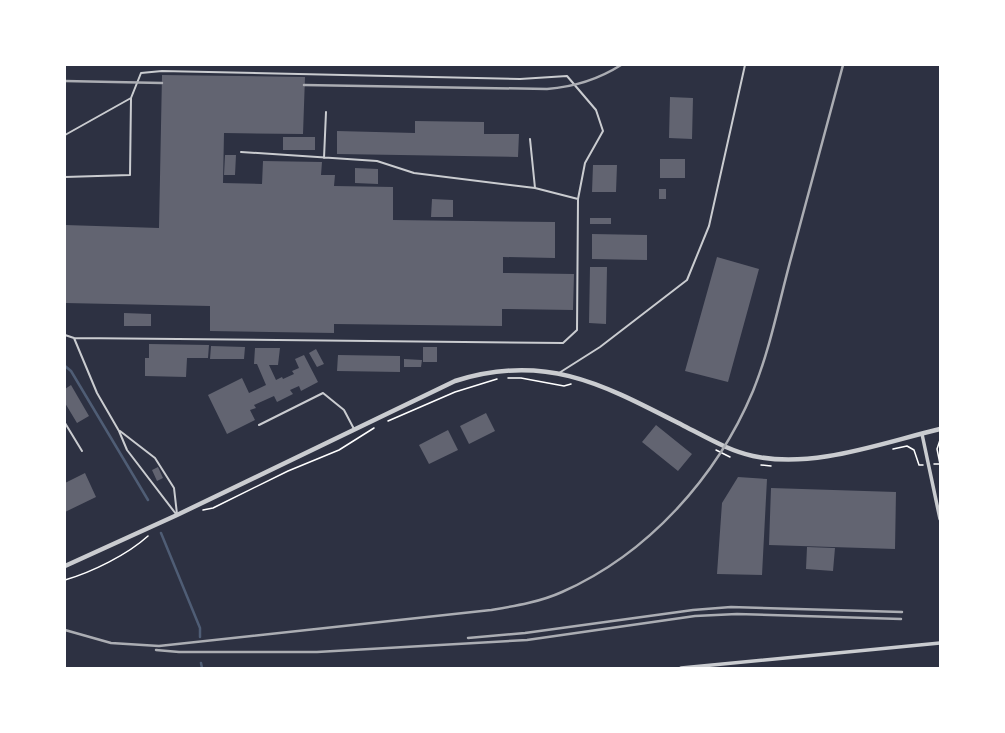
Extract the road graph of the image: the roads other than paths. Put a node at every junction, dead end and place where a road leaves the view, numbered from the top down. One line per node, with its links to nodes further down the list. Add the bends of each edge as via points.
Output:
1 (745, 65): 13 (lane, via 709,226 687,280 600,347)
2 (131, 98): 4 (lane); 8 (lane, via 130,175); 10 (lane, via 141,74 162,71 520,79 567,76 596,110 603,131 585,163)
3 (326, 112): 7 (lane)
4 (65, 135)
5 (530, 139): 9 (lane)
6 (241, 152): 7 (lane)
7 (324, 158): 9 (lane, via 377,161 414,173)
8 (65, 177)
9 (534, 188): 10 (lane)
10 (578, 199): 12 (lane, via 577,330 563,343)
11 (65, 335): 12 (lane)
12 (74, 338): 18 (lane, via 96,393)
13 (560, 373): 16 (street, via 521,369 476,374 455,381); 19 (street, via 593,383 733,450 753,456 783,460 813,459)
14 (65, 423): 20 (lane)
15 (259, 425): 16 (lane, via 323,393 344,410)
16 (354, 429): 21 (street)
17 (940, 429): 19 (street)
18 (119, 431): 21 (lane, via 127,450); 21 (lane, via 155,458 174,488)
19 (922, 434): 22 (street)
20 (82, 451)
21 (177, 515): 23 (street)
22 (940, 519)
23 (65, 566)
24 (940, 643): 25 (street)
25 (681, 668)

